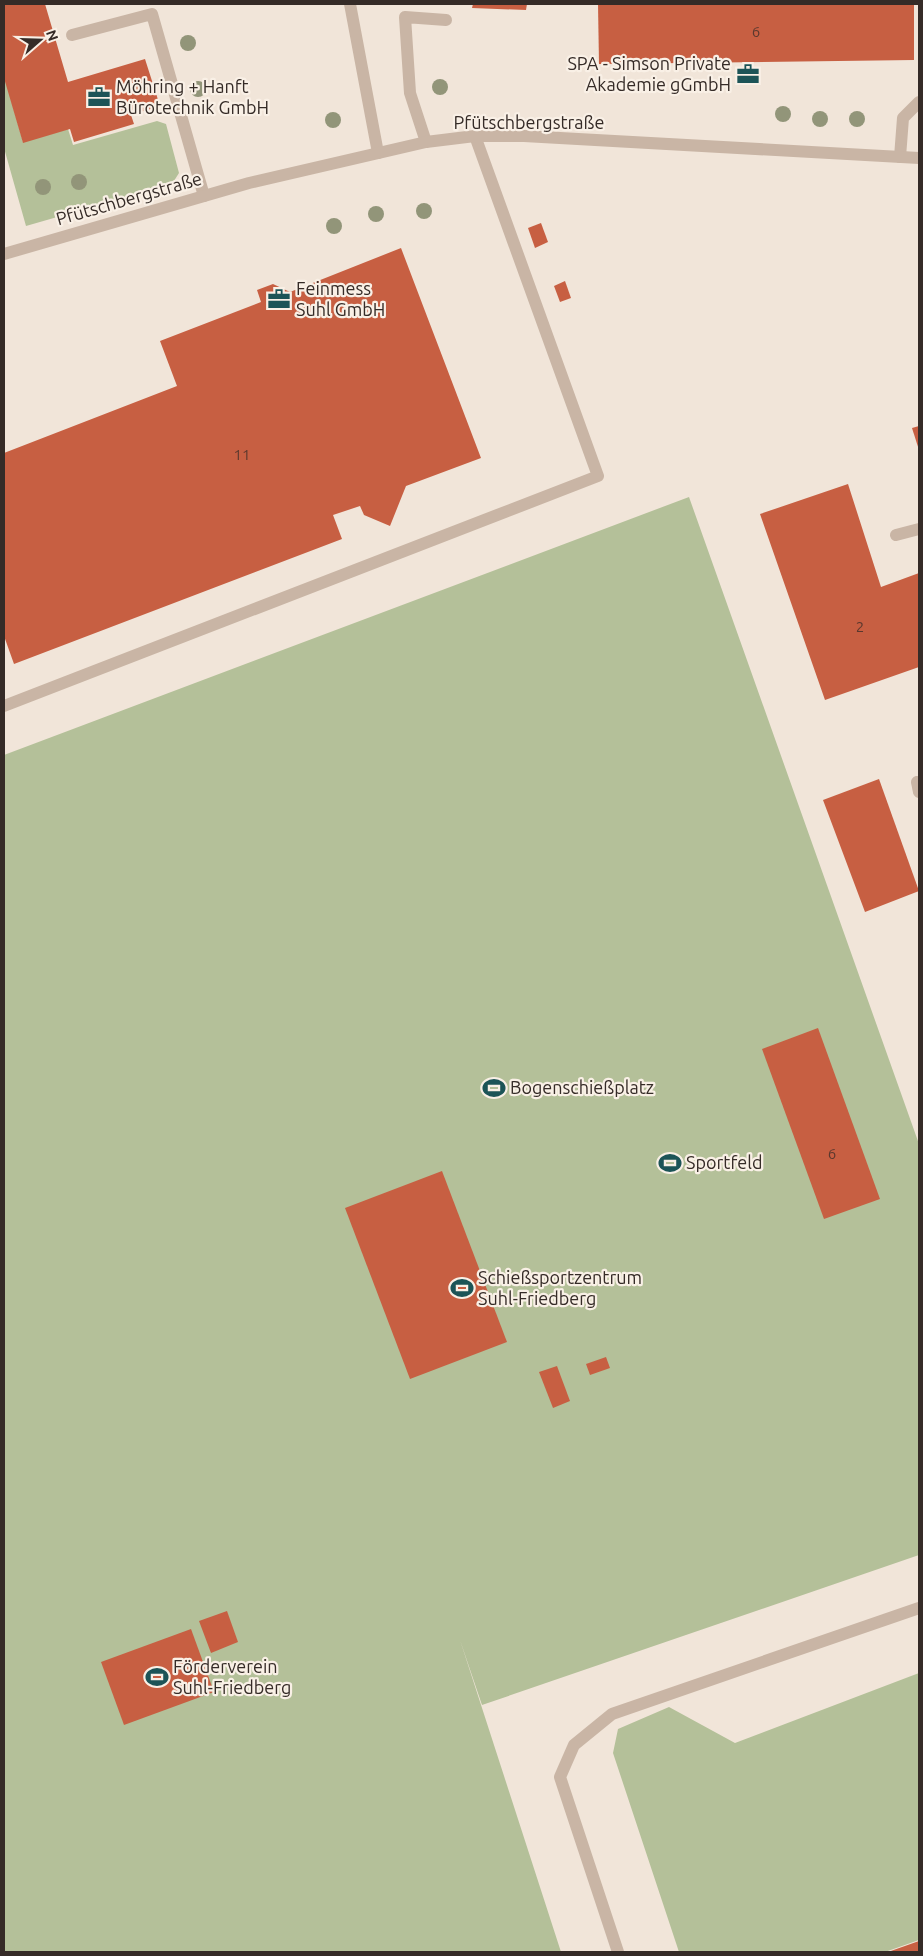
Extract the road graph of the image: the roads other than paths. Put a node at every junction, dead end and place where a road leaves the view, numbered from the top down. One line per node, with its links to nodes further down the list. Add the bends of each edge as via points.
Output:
1 (350, 4): 7 (street)
2 (446, 20): 6 (street, via 405,17 410,93)
3 (72, 35): 10 (street, via 152,14)
4 (919, 102): 8 (street, via 903,118)
5 (475, 136): 6 (street, Pfütschbergstraße); 8 (street, Pfütschbergstraße); 14 (street, via 598,476)
6 (426, 142): 7 (street, Pfütschbergstraße)
7 (378, 153): 10 (street, Pfütschbergstraße)
8 (900, 157): 9 (street, Pfütschbergstraße)
9 (919, 158)
10 (204, 196): 11 (street, Pfütschbergstraße)
11 (4, 254)
12 (919, 529): 13 (street)
13 (896, 535)
14 (4, 706)
15 (919, 1608): 16 (street, via 612,1714 574,1745 560,1777)
16 (618, 1952)

